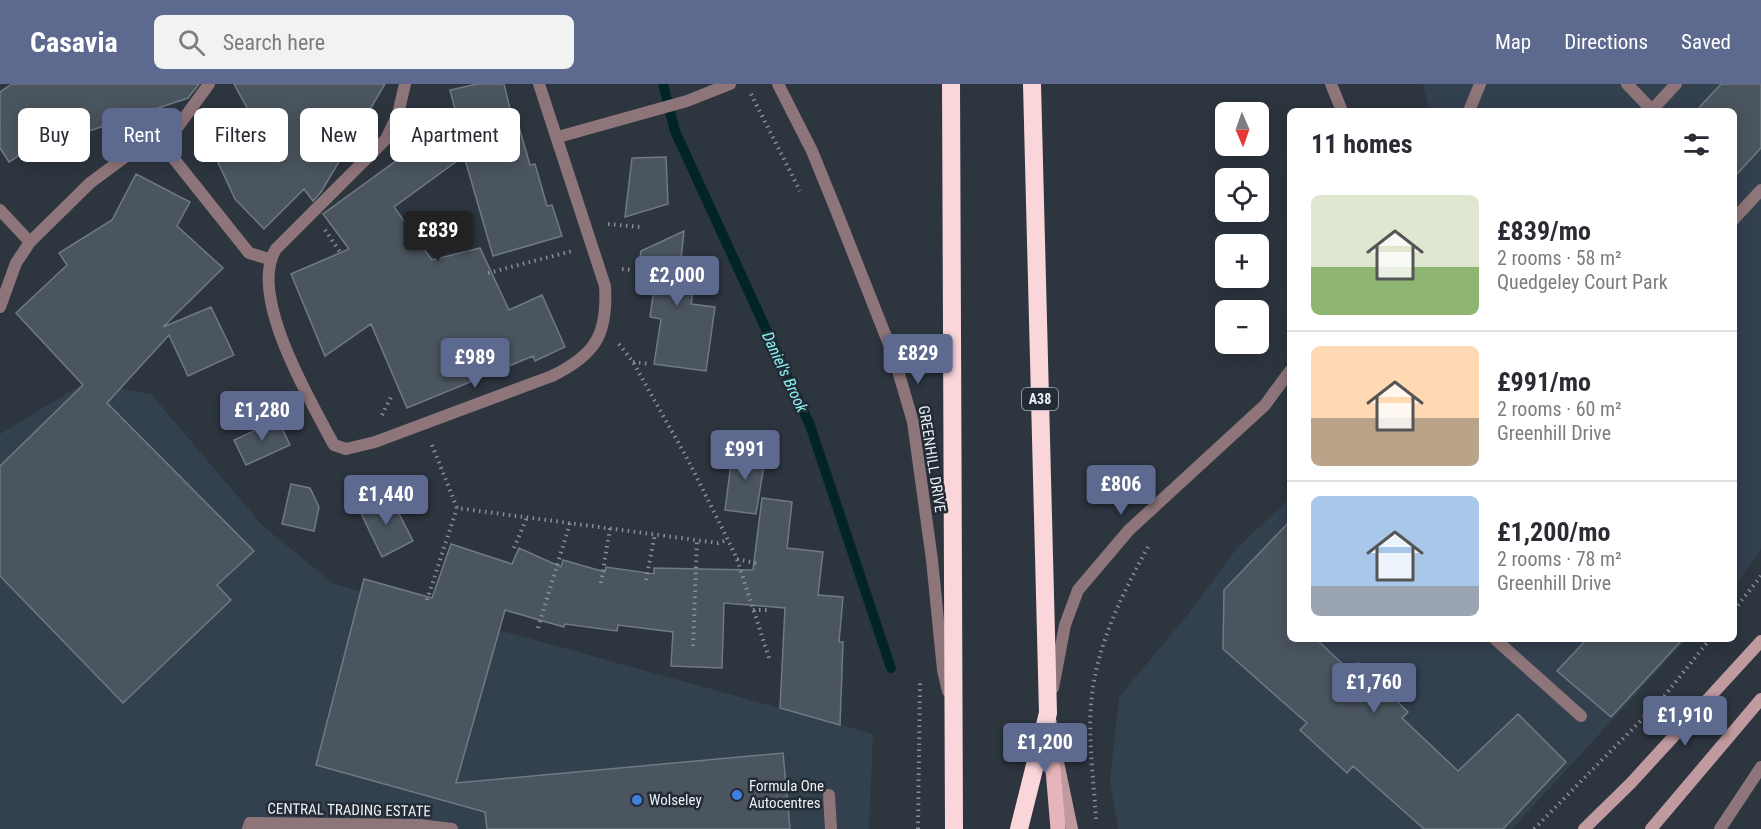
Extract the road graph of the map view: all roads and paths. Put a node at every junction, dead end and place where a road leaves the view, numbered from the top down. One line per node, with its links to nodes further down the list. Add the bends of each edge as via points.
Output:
1 (209, 84): 17 (street)
2 (405, 84): 29 (street, via 393,129 386,139)
3 (539, 84): 18 (street)
4 (730, 84): 18 (street, via 687,101)
5 (745, 84): 22 (path)
6 (778, 84): 65 (street, GREENHILL DRIVE, via 836,210 894,357 913,422 943,670)
7 (951, 84): 65 (highway)
8 (1032, 84): 63 (highway, A38)
9 (1331, 84): 13 (street)
10 (1480, 84): 14 (street)
11 (1627, 84): 15 (street)
12 (1676, 84): 16 (street)
13 (1341, 108)
14 (1470, 108)
15 (1650, 108)
16 (1654, 108)
17 (182, 121)
18 (558, 137): 25 (street)
19 (115, 162): 27 (street)
20 (176, 162): 29 (street, via 249,253)
21 (1761, 190): 24 (street)
22 (803, 196)
23 (0, 210): 27 (street)
24 (1737, 216)
25 (586, 221): 26 (path); 28 (street)
26 (640, 227)
27 (30, 242): 31 (street, via 16,263)
28 (594, 244): 30 (path); 32 (street, via 605,286)
29 (269, 259): 36 (street, via 269,289 291,364 334,445 356,448)
30 (488, 273)
31 (0, 307)
32 (604, 326): 33 (path); 36 (street, via 589,353 574,365)
33 (633, 362): 34 (path); 43 (path)
34 (650, 363)
35 (1287, 375): 63 (street, via 1265,405 1129,530 1078,590 1065,625)
36 (423, 424): 37 (path)
37 (457, 508): 38 (path); 51 (path)
38 (528, 517): 39 (path); 45 (path)
39 (570, 523): 40 (path); 55 (path)
40 (610, 528): 41 (path); 50 (path)
41 (655, 534): 42 (path); 49 (path)
42 (698, 540): 43 (path); 59 (path)
43 (728, 540): 46 (path)
44 (1150, 544): 76 (path, via 1109,627 1090,705)
45 (514, 548)
46 (737, 559): 47 (path); 53 (path)
47 (759, 564)
48 (1761, 576): 52 (path)
49 (646, 580)
50 (601, 583)
51 (427, 600)
52 (1737, 606)
53 (753, 609): 54 (path); 60 (path)
54 (771, 610)
55 (538, 628)
56 (1761, 641): 78 (main road)
57 (1498, 642): 64 (street)
58 (1708, 642): 77 (path, via 1662,699)
59 (693, 646)
60 (770, 661)
61 (920, 681): 71 (path)
62 (1761, 699): 79 (main road)
63 (1048, 714): 73 (highway, A38); 74 (main road); 75 (main road)
64 (1581, 716)
65 (956, 718): 72 (highway)
66 (1761, 767): 80 (street)
67 (829, 795): 70 (street)
68 (248, 829): 69 (street, CENTRAL TRADING ESTATE, via 250,823)
69 (453, 829)
70 (831, 829)
71 (918, 829)
72 (954, 829)
73 (1019, 829)
74 (1058, 829)
75 (1072, 829)
76 (1097, 829)
77 (1534, 829)
78 (1584, 829)
79 (1651, 829)
80 (1720, 829)

